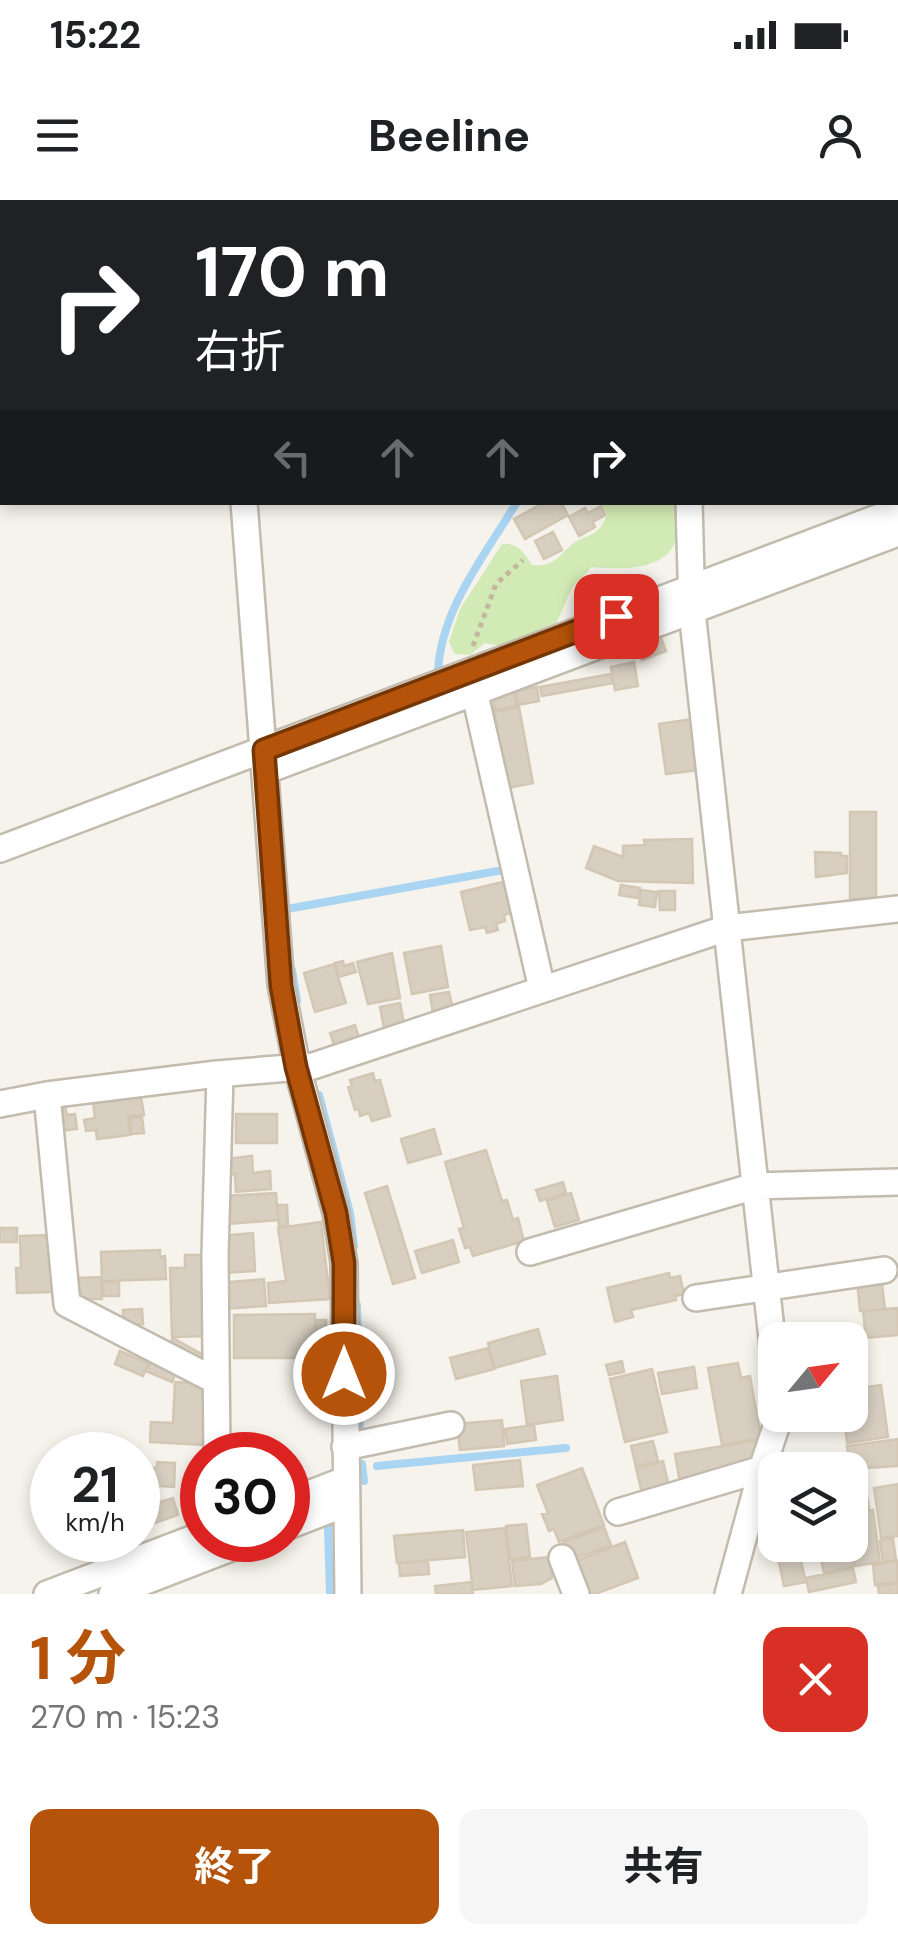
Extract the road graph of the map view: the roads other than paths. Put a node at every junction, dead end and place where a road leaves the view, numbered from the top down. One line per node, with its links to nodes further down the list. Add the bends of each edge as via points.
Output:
1 (244, 505): 7 (street)
2 (689, 505): 5 (street)
3 (898, 510): 5 (street)
4 (898, 534): 5 (street)
5 (691, 600): 6 (street); 10 (street)
6 (473, 682): 7 (street); 11 (street)
7 (264, 760): 8 (street); 12 (street, via 281,986)
8 (0, 849)
9 (898, 909): 10 (street)
10 (727, 928): 11 (street); 17 (street)
11 (542, 989): 12 (street)
12 (296, 1067): 13 (street); 26 (street, via 344,1263)
13 (220, 1074): 14 (street); 23 (street)
14 (46, 1095): 15 (street); 23 (street, via 67,1304)
15 (0, 1104)
16 (898, 1182): 17 (street)
17 (756, 1186): 18 (street); 20 (street)
18 (530, 1252)
19 (884, 1270): 20 (street)
20 (766, 1289): 21 (street); 22 (street)
21 (696, 1298)
22 (770, 1322)
23 (216, 1382): 25 (street)
24 (451, 1425): 26 (street)
25 (217, 1432)
26 (345, 1448): 29 (street)
27 (758, 1470): 31 (street)
28 (758, 1484): 40 (street)
29 (345, 1492): 30 (street); 32 (street); 38 (street)
30 (310, 1498)
31 (618, 1512)
32 (310, 1513)
33 (180, 1543): 36 (street)
34 (562, 1558): 39 (street)
35 (195, 1562): 37 (street)
36 (48, 1594)
37 (112, 1594)
38 (348, 1594)
39 (576, 1594)
40 (728, 1594)

